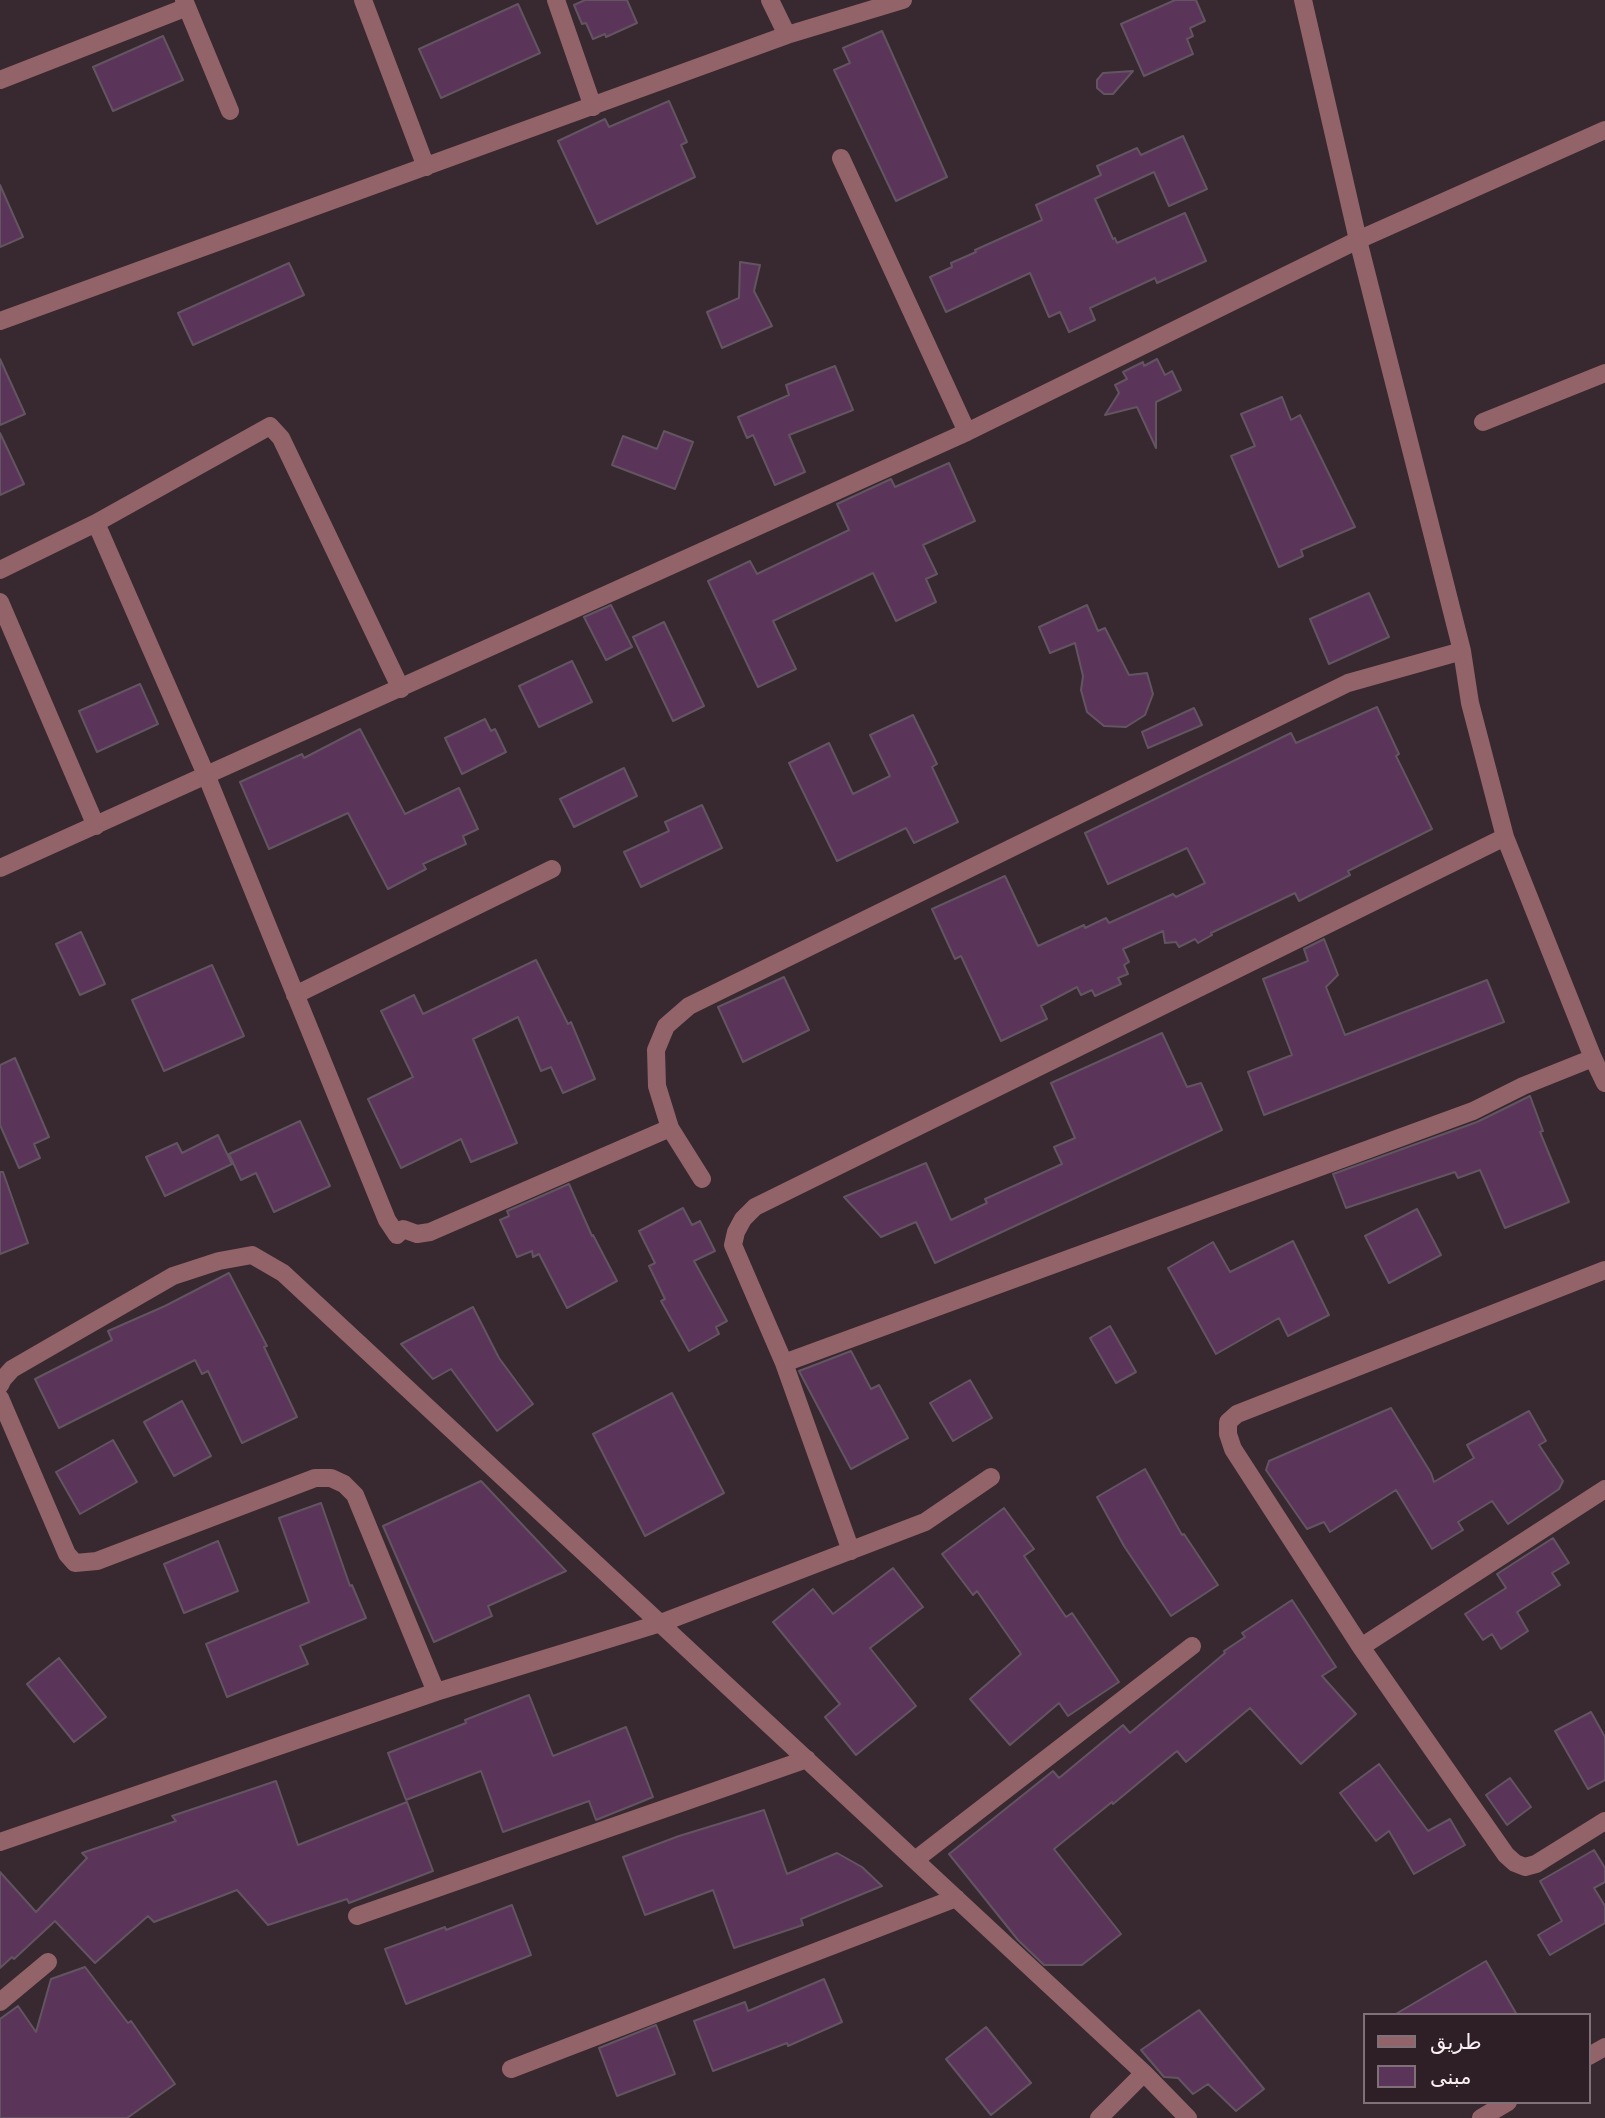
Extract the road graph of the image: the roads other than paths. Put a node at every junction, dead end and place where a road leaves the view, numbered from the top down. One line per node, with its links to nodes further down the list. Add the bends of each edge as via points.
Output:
1 (363, 0): 13 (street)
2 (556, 0): 9 (street)
3 (770, 0): 7 (street)
4 (903, 0): 7 (street)
5 (1303, 0): 14 (street)
6 (185, 4): 8 (street); 10 (street)
7 (787, 35): 9 (street)
8 (0, 80)
9 (593, 107): 13 (street)
10 (229, 111)
11 (1605, 130): 14 (street)
12 (841, 158): 18 (street)
13 (426, 167): 15 (street)
14 (1358, 240): 18 (street); 22 (street)
15 (0, 321)
16 (1605, 373): 17 (street)
17 (1483, 422)
18 (967, 432): 23 (street)
19 (96, 523): 20 (street); 23 (street, via 270,426 281,438); 24 (street)
20 (0, 570)
21 (0, 603): 25 (street)
22 (1462, 651): 26 (street, via 1470,703); 32 (street, via 1348,683 689,1006 666,1027 656,1050 657,1086)
23 (401, 689): 24 (street)
24 (207, 777): 25 (street); 29 (street)
25 (96, 826): 27 (street)
26 (1506, 837): 30 (street); 35 (street, via 755,1207 736,1232 733,1245)
27 (0, 868)
28 (552, 869): 29 (street)
29 (295, 995): 32 (street, via 397,1236 403,1229 430,1232)
30 (1593, 1059): 31 (street); 35 (street, via 1473,1111)
31 (1605, 1083)
32 (670, 1128): 33 (street)
33 (702, 1179)
34 (1605, 1270): 43 (street, via 1237,1414 1228,1422 1233,1449)
35 (784, 1363): 40 (street)
36 (0, 1385): 41 (street, via 12,1369 173,1276 252,1255 283,1273)
37 (0, 1398): 44 (street, via 75,1563 97,1562 315,1478 344,1484 355,1495)
38 (992, 1478): 40 (street, via 925,1522)
39 (1605, 1489): 43 (street)
40 (851, 1551): 41 (street)
41 (661, 1623): 44 (street); 45 (street)
42 (1192, 1646): 48 (street)
43 (1361, 1647): 46 (street, via 1516,1863 1525,1867 1536,1864)
44 (436, 1692): 47 (street)
45 (807, 1759): 48 (street); 50 (street)
46 (1605, 1821)
47 (0, 1842)
48 (915, 1860): 49 (street)
49 (956, 1898): 53 (street); 54 (street)
50 (357, 1916)
51 (48, 1962): 52 (street)
52 (0, 2002)
53 (511, 2069)
54 (1144, 2073): 56 (street); 57 (street)
55 (1505, 2104): 58 (street)
56 (1099, 2118)
57 (1188, 2118)
58 (1481, 2118)

